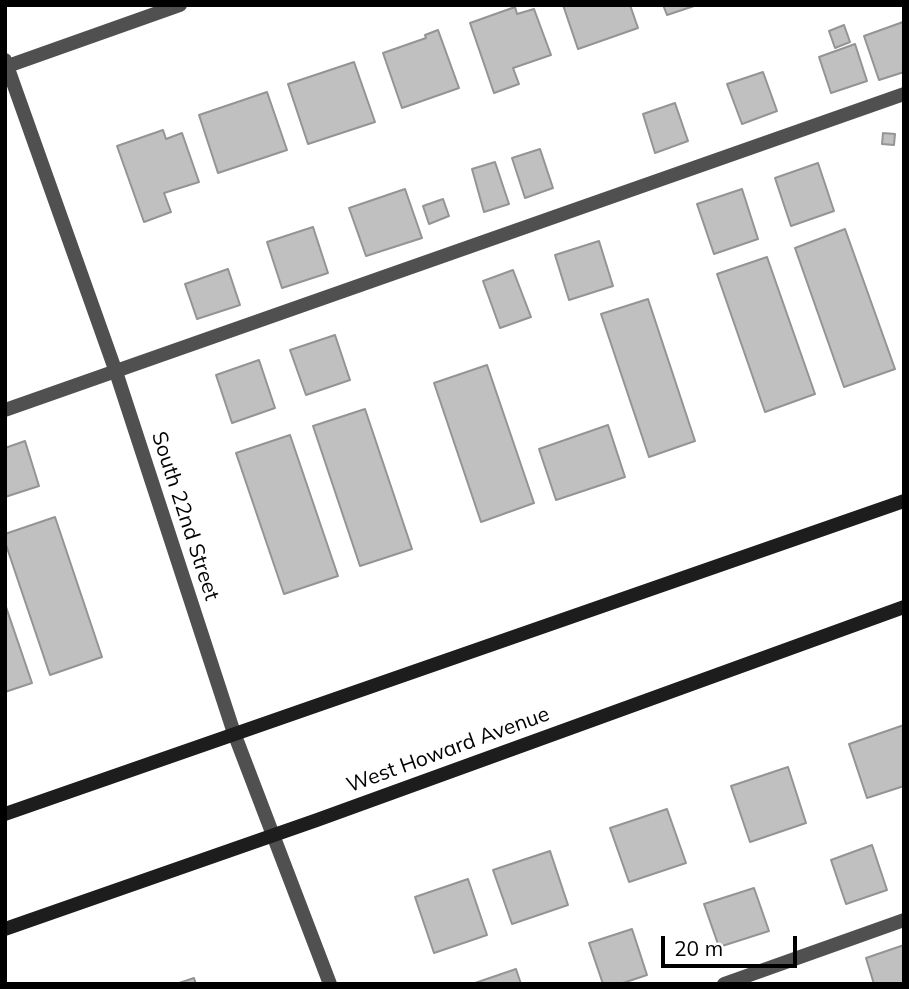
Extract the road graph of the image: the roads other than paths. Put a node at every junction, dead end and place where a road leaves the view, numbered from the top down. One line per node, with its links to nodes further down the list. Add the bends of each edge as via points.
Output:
1 (180, 5): 2 (street)
2 (6, 64): 4 (street, South 22nd Street)
3 (904, 94): 4 (street)
4 (116, 372): 5 (street); 8 (street, South 22nd Street)
5 (5, 410)
6 (904, 500): 8 (main road)
7 (904, 607): 10 (main road, West Howard Avenue)
8 (234, 733): 9 (main road); 10 (street, South 22nd Street)
9 (5, 814)
10 (273, 835): 12 (main road, West Howard Avenue); 13 (street, South 22nd Street)
11 (904, 920): 14 (street)
12 (5, 929)
13 (330, 984)
14 (723, 984)

